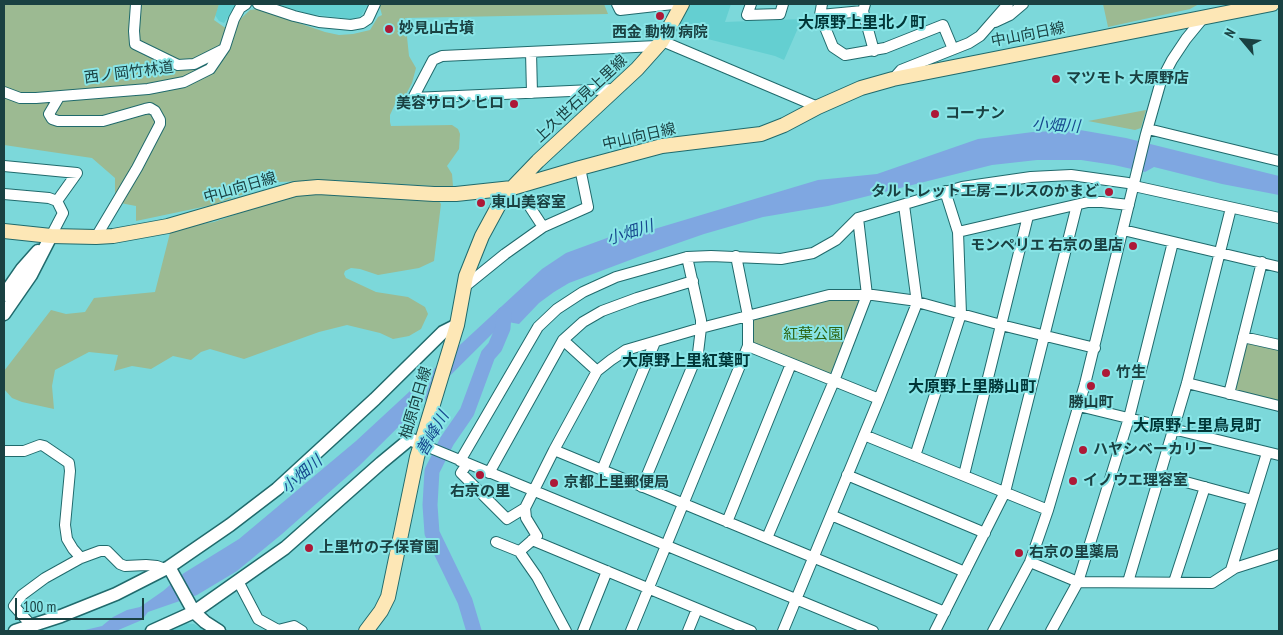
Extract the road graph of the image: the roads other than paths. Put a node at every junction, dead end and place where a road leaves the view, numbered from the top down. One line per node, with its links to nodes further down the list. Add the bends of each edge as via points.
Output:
1 (136, 4): 21 (street, via 135,44 178,65 194,64)
2 (246, 4): 21 (street, 西ノ岡竹林道, via 234,19)
3 (258, 4): 4 (street, via 319,22 351,25 368,19)
4 (375, 4)
5 (617, 4): 14 (street, via 620,10)
6 (678, 4): 14 (street); 19 (main road, 上久世石見上里線)
7 (751, 4): 8 (street, via 746,15 780,14)
8 (783, 4)
9 (822, 4): 16 (street)
10 (1008, 4): 18 (street)
11 (1023, 4): 18 (street, via 1010,16)
12 (1215, 4): 17 (main road)
13 (1272, 4): 17 (main road, 中山向日線)
14 (639, 5)
15 (864, 7): 16 (street); 22 (street)
16 (820, 15): 22 (street, via 833,47 839,52 845,55)
17 (1204, 16): 24 (main road, 中山向日線); 30 (street, via 1161,81)
18 (991, 24): 20 (street, via 970,43)
19 (660, 44): 23 (street); 25 (main road, 上久世石見上里線); 29 (street, via 736,71)
20 (953, 49): 22 (street, via 942,25); 24 (street, via 902,70)
21 (223, 50): 28 (street, 西ノ岡竹林道, via 210,69 184,82 148,89)
22 (874, 50)
23 (531, 52): 27 (street); 27 (street, via 442,56 433,60 413,98)
24 (893, 79): 29 (main road, 中山向日線, via 861,88)
25 (615, 89): 27 (street); 35 (main road, 上久世石見上里線)
26 (4, 92): 28 (street, 西ノ岡竹林道, via 20,98)
27 (532, 93)
28 (59, 97): 52 (street, via 49,114 58,121 103,122 150,108 160,120 137,168)
29 (818, 107): 33 (main road, 中山向日線, via 761,134 662,146)
30 (1147, 131): 31 (street); 34 (street)
31 (1279, 161)
32 (4, 166): 38 (street, via 78,173)
33 (580, 168): 35 (main road, 中山向日線); 47 (street, via 588,207)
34 (1135, 183): 36 (street, via 1071,175 1006,180); 42 (street); 43 (street)
35 (512, 188): 52 (main road, 中山向日線, via 456,194 318,187 295,189 168,226); 60 (main road, 柚原向日線, via 482,236)
36 (945, 191): 40 (street); 50 (street)
37 (4, 194): 38 (street)
38 (57, 201): 51 (street, via 63,213)
39 (528, 204): 47 (street)
40 (904, 205): 45 (street); 63 (street)
41 (1077, 205): 42 (street, via 1093,201); 44 (street); 70 (street)
42 (1129, 205): 48 (street)
43 (1231, 208): 46 (street); 54 (street)
44 (1028, 216): 50 (street); 68 (street)
45 (858, 218): 55 (street, via 836,240 813,253 781,259); 61 (street)
46 (1279, 218)
47 (543, 227): 60 (street)
48 (1123, 230): 53 (street); 76 (street)
49 (4, 231): 51 (main road, 中山向日線)
50 (958, 232): 65 (street)
51 (51, 236): 52 (main road, 中山向日線); 62 (street); 64 (street, via 31,275)
52 (96, 237)
53 (1173, 242): 54 (street); 85 (street)
54 (1219, 253): 57 (street); 80 (street)
55 (736, 256): 56 (street); 66 (street)
56 (686, 258): 59 (street); 94 (street, via 616,277 557,309 538,327)
57 (1262, 262): 58 (street); 71 (street)
58 (1279, 266)
59 (693, 281): 69 (street); 72 (street, via 602,311)
60 (463, 288): 67 (main road, 柚原向日線)
61 (867, 294): 63 (street); 66 (street, via 829,295); 79 (street)
62 (4, 295)
63 (916, 303): 65 (street); 82 (street)
64 (4, 314)
65 (961, 314): 68 (street); 93 (street)
66 (748, 316): 69 (street); 75 (street)
67 (457, 325): 88 (main road, 柚原向日線); 120 (street, via 443,332 277,488 230,526)
68 (1001, 325): 70 (street); 99 (street)
69 (701, 328): 73 (street); 100 (street, via 698,353)
70 (1044, 336): 76 (street); 103 (street)
71 (1243, 337): 74 (street); 81 (street)
72 (562, 340): 78 (street); 96 (street)
73 (655, 342): 78 (street, via 626,350); 95 (street)
74 (1279, 345)
75 (748, 346): 77 (street); 105 (street)
76 (1095, 348): 83 (street)
77 (791, 364): 79 (street); 109 (street)
78 (597, 371): 89 (street)
79 (834, 381): 82 (street); 111 (street)
80 (1187, 383): 81 (street); 86 (street)
81 (1229, 394): 84 (street)
82 (879, 399): 87 (street)
83 (1079, 406): 85 (street); 107 (street)
84 (1279, 406)
85 (1128, 418): 86 (street); 125 (street)
86 (1174, 430): 91 (street); 98 (street)
87 (864, 435): 93 (street); 97 (street)
88 (421, 444): 94 (street); 124 (street, via 410,440 285,548); 139 (main road, 柚原向日線, via 404,511 390,591 381,611)
89 (554, 450): 95 (street); 102 (street)
90 (4, 451): 117 (street, via 24,451 40,445 69,463 65,525 67,539)
91 (1267, 453): 92 (street); 104 (street)
92 (1279, 455)
93 (915, 456): 99 (street)
94 (464, 462): 96 (street); 106 (street, via 461,473 507,519)
95 (602, 470): 100 (street)
96 (489, 473): 102 (street)
97 (848, 475): 108 (street); 110 (street)
98 (1160, 475): 101 (street); 126 (street)
99 (964, 476): 103 (street)
100 (642, 487): 105 (street)
101 (1204, 487): 104 (street); 127 (street)
102 (534, 491): 106 (street); 114 (street)
103 (1005, 492): 107 (street); 110 (street)
104 (1252, 500): 121 (street)
105 (683, 504): 109 (street); 114 (street)
106 (525, 508): 112 (street, via 526,518 537,536)
107 (1048, 510): 119 (street)
108 (831, 515): 118 (street); 123 (street)
109 (727, 522): 111 (street)
110 (985, 533): 123 (street)
111 (767, 538): 118 (street)
112 (532, 540): 115 (street); 122 (street)
113 (496, 542): 115 (street)
114 (666, 546): 128 (street); 129 (street)
115 (521, 552): 140 (street)
116 (1279, 554): 121 (street)
117 (81, 558): 120 (street, via 107,551 125,566); 133 (street, via 45,578 14,606)
118 (814, 558): 129 (street); 132 (street)
119 (1030, 562): 125 (street); 148 (street)
120 (167, 568): 131 (street); 133 (street, via 116,594)
121 (1231, 570): 127 (street, via 1212,583)
122 (607, 571): 128 (street); 141 (street)
123 (965, 572): 132 (street)
124 (238, 581): 131 (street); 138 (street, via 258,619 278,630 294,626)
125 (1078, 582): 126 (street); 149 (street)
126 (1128, 582): 127 (street)
127 (1174, 582)
128 (648, 588): 130 (street); 142 (street)
129 (796, 600): 145 (street); 146 (street)
130 (697, 609): 134 (street); 143 (street)
131 (194, 612): 136 (street); 137 (street)
132 (945, 612): 147 (street)
133 (32, 626): 135 (street)
134 (737, 629): 144 (street)
135 (15, 631)
136 (152, 631)
137 (219, 631)
138 (302, 631)
139 (366, 631)
140 (566, 631)
141 (583, 631)
142 (631, 631)
143 (688, 631)
144 (751, 631)
145 (783, 631)
146 (873, 631)
147 (935, 631)
148 (993, 631)
149 (1051, 631)

